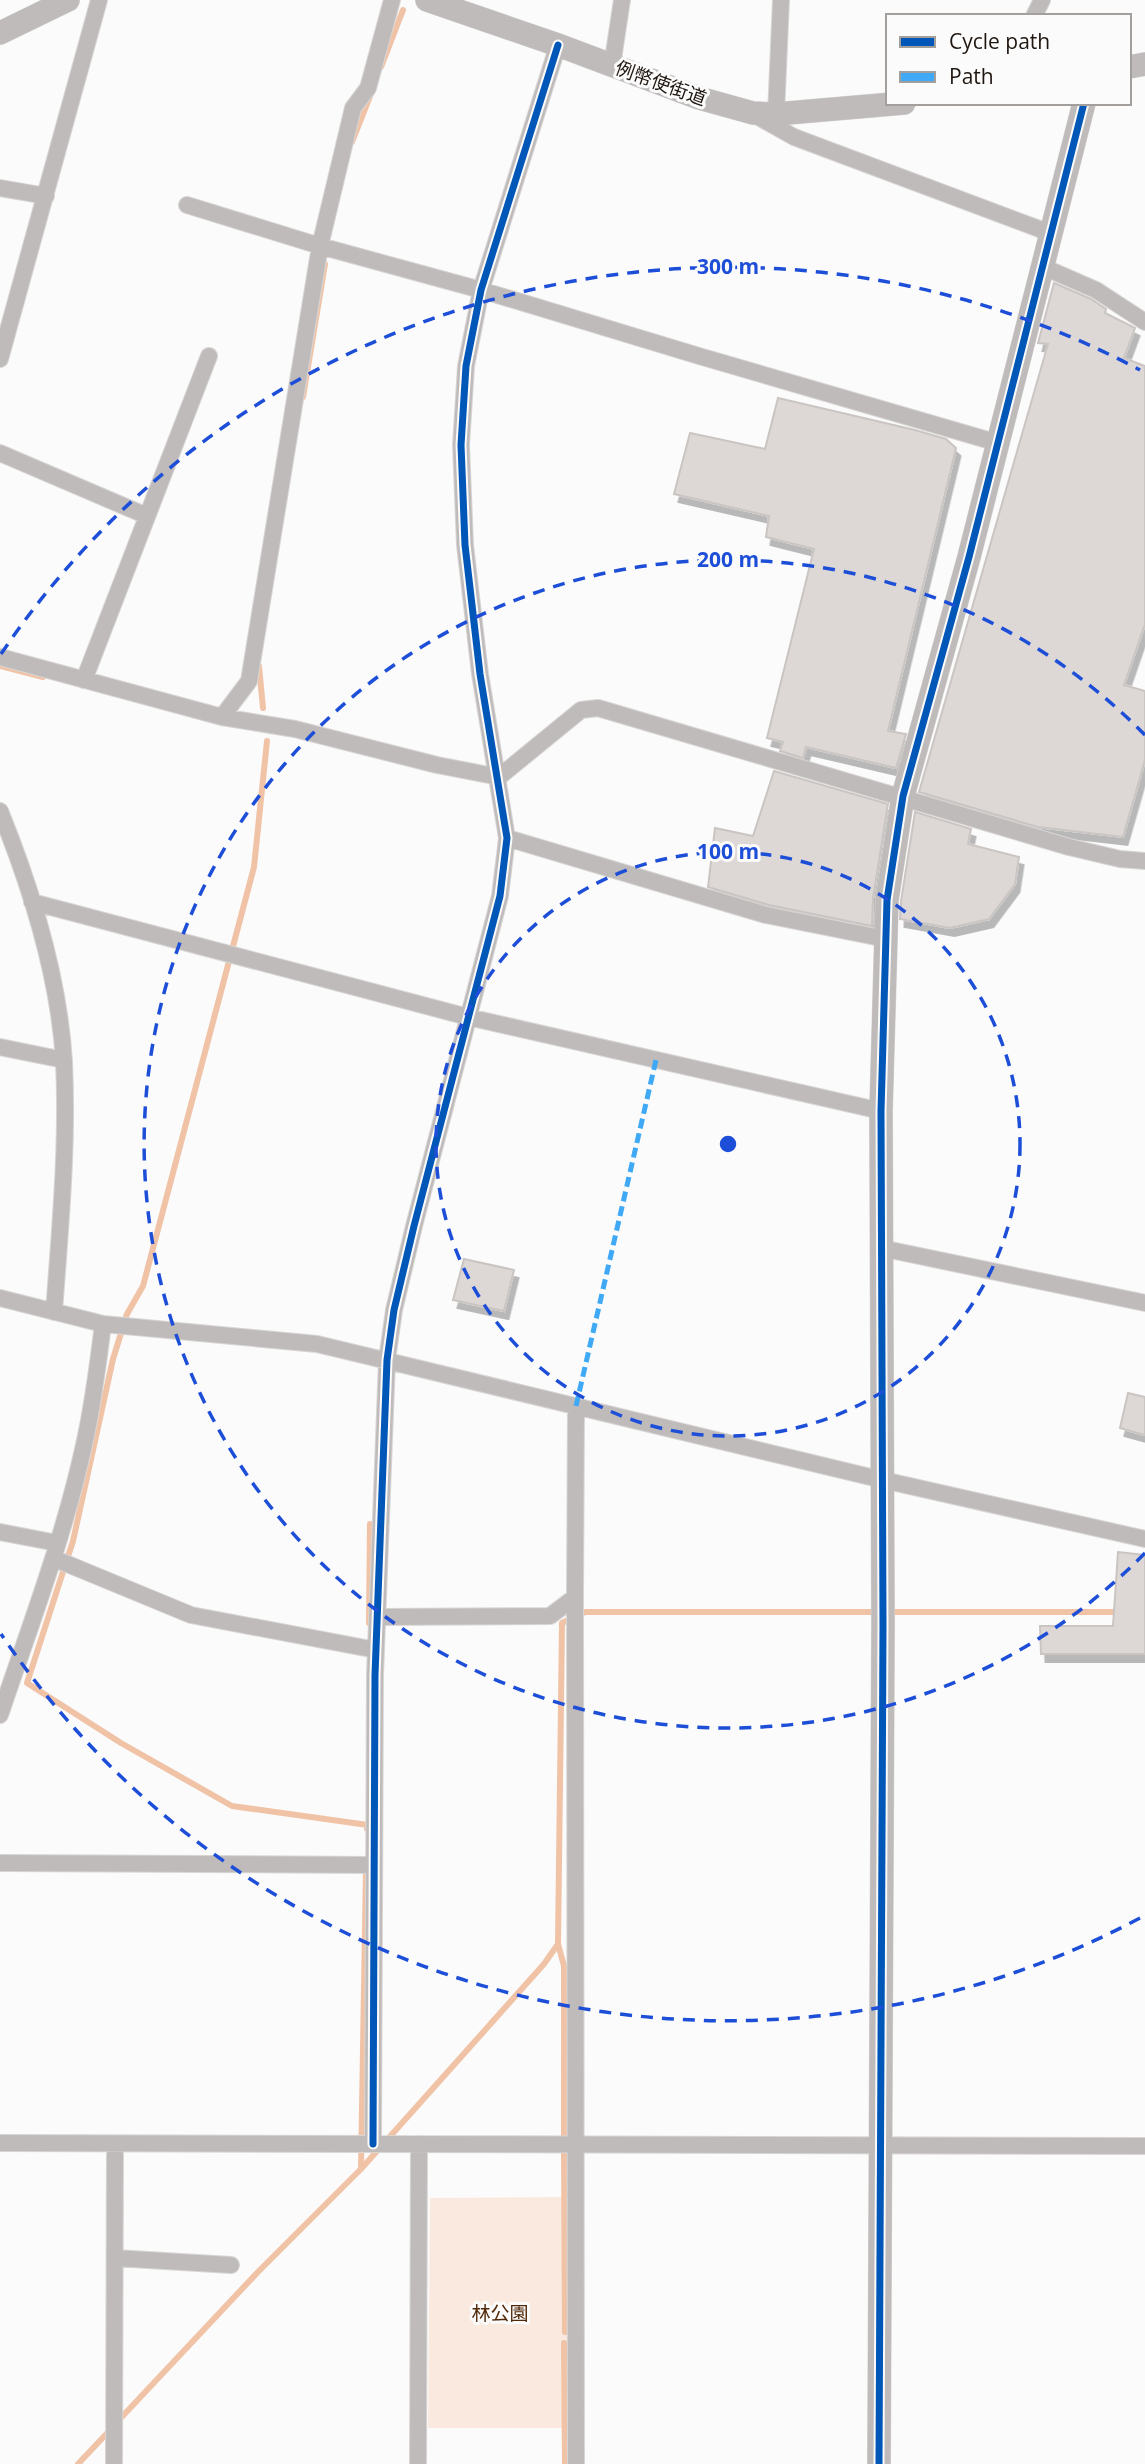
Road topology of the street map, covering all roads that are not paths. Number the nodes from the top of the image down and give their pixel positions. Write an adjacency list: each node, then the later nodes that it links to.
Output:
1 (68, 0): 7 (street)
2 (99, 0): 14 (street)
3 (392, 0): 17 (street)
4 (427, 0): 8 (street, 例幣使街道)
5 (622, 0): 9 (street)
6 (781, 0): 12 (street)
7 (0, 33)
8 (558, 45): 9 (street, 例幣使街道); 19 (street)
9 (612, 66): 12 (street, 例幣使街道)
10 (886, 104): 12 (street, 例幣使街道)
11 (1083, 105): 16 (street)
12 (764, 114): 16 (street)
13 (0, 188): 14 (street)
14 (46, 196): 22 (street)
15 (187, 205): 17 (street)
16 (1050, 233): 18 (street)
17 (320, 246): 19 (street); 28 (street)
18 (1041, 266): 20 (street); 23 (street)
19 (481, 289): 23 (street); 29 (street)
20 (1145, 322)
21 (209, 356): 25 (street)
22 (0, 359)
23 (998, 443): 30 (street)
24 (0, 453): 25 (street)
25 (147, 516): 27 (street)
26 (0, 657): 27 (street)
27 (84, 680): 28 (street)
28 (222, 718): 29 (street)
29 (499, 777): 30 (street); 32 (street)
30 (903, 796): 33 (street); 35 (street)
31 (0, 811): 34 (street)
32 (508, 838): 35 (street); 36 (street)
33 (1145, 861)
34 (33, 902): 36 (street); 38 (street)
35 (886, 939): 39 (street)
36 (468, 1017): 39 (street); 45 (street)
37 (0, 1047): 38 (street)
38 (64, 1060): 43 (street)
39 (881, 1111): 40 (street)
40 (881, 1248): 42 (street); 47 (street)
41 (0, 1298): 43 (street)
42 (1145, 1303)
43 (54, 1312): 44 (street)
44 (103, 1324): 45 (street); 50 (street)
45 (387, 1360): 46 (street); 52 (street)
46 (576, 1406): 47 (street); 51 (street)
47 (883, 1480): 49 (street); 62 (street)
48 (0, 1532): 50 (street)
49 (1145, 1539)
50 (55, 1551): 53 (street); 54 (street)
51 (575, 1597): 52 (street); 61 (street)
52 (377, 1617): 53 (street)
53 (376, 1650): 56 (street)
54 (0, 1715)
55 (0, 1863): 56 (street)
56 (373, 1865): 59 (street)
57 (0, 2143): 58 (street)
58 (115, 2144): 59 (street); 64 (street)
59 (373, 2144): 60 (street)
60 (419, 2144): 61 (street); 67 (street)
61 (575, 2144): 62 (street); 68 (street)
62 (881, 2144): 63 (street); 69 (street)
63 (1145, 2146)
64 (115, 2258): 65 (street); 66 (street)
65 (231, 2265)
66 (114, 2464)
67 (418, 2464)
68 (576, 2464)
69 (879, 2464)

